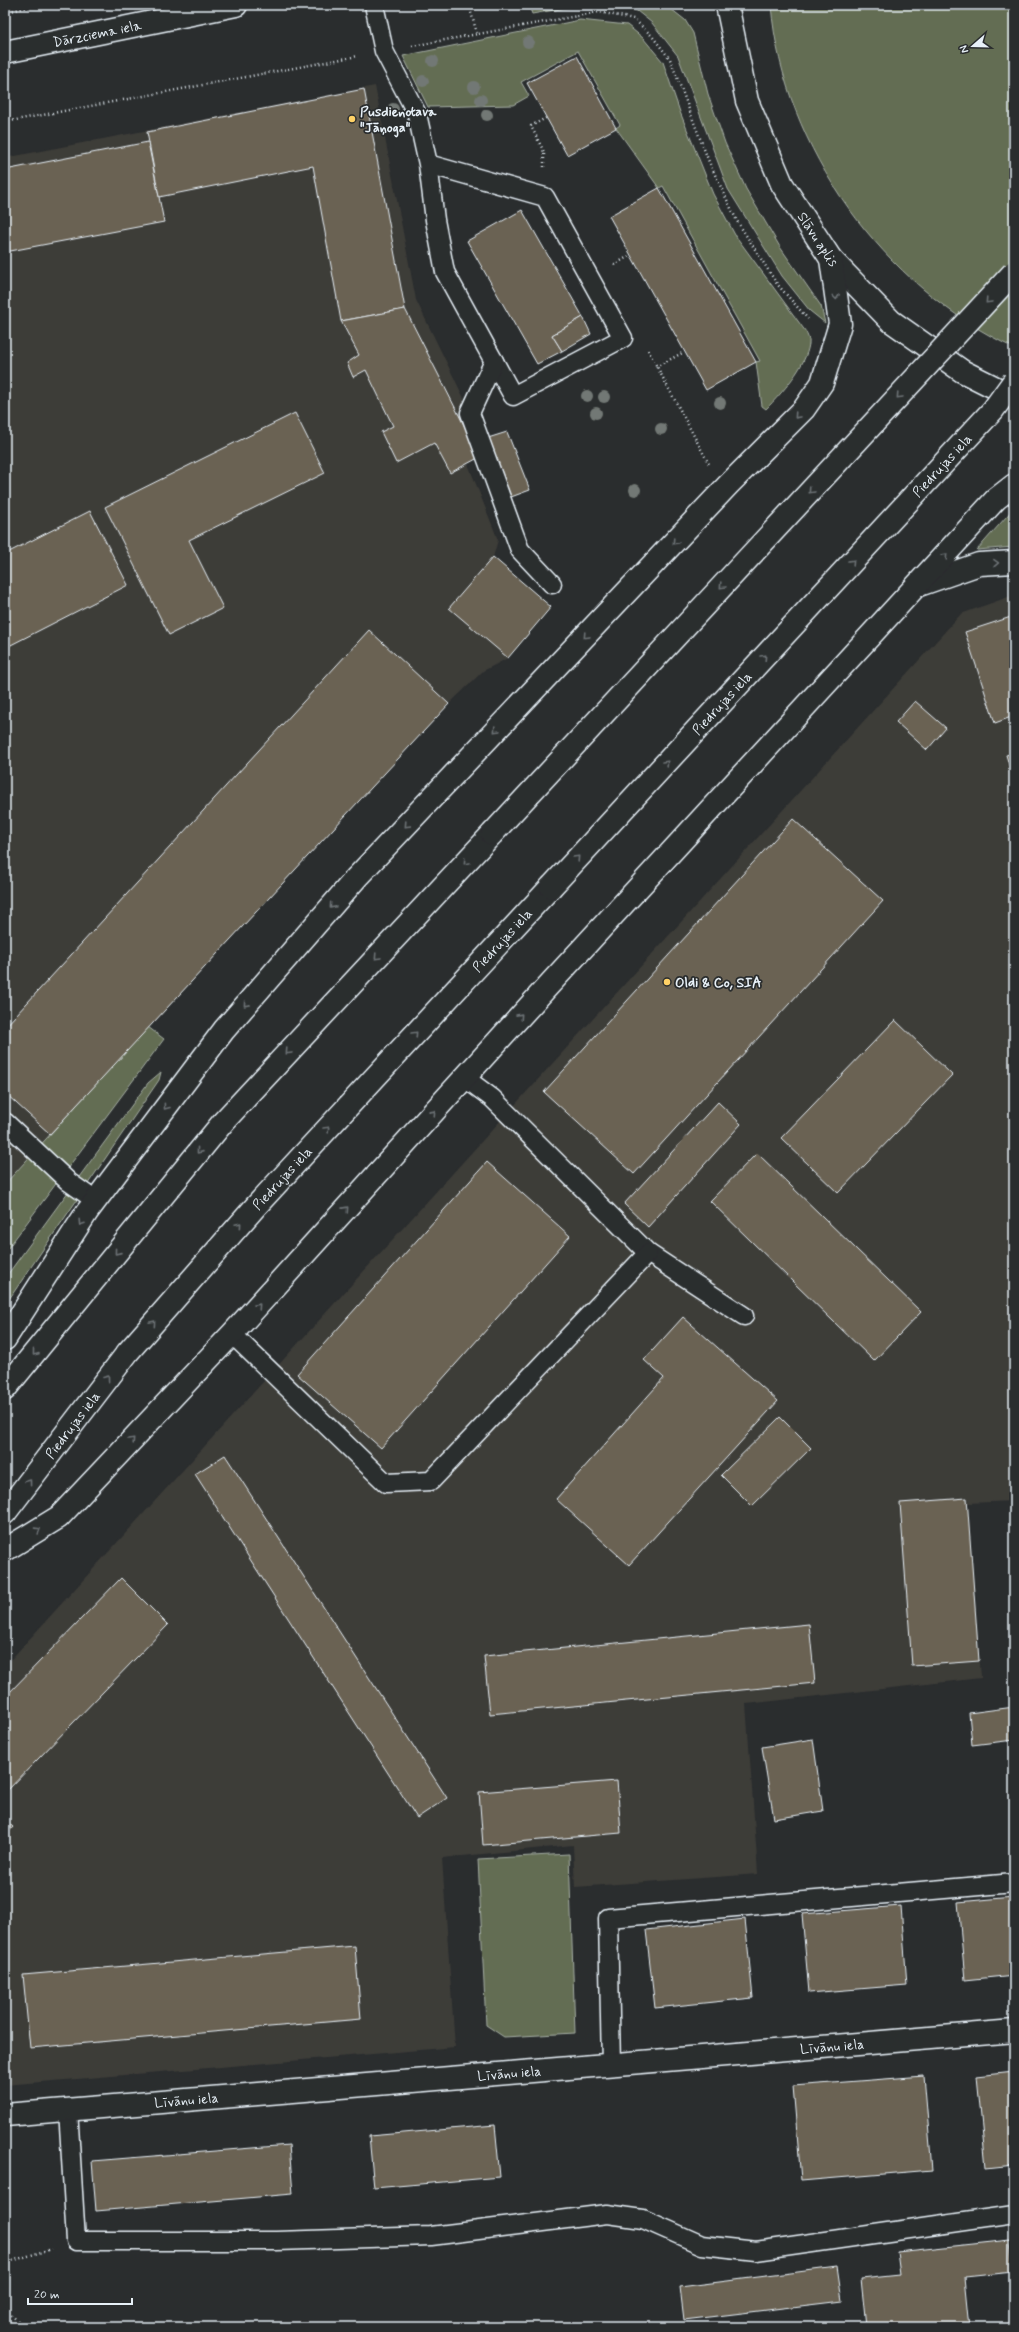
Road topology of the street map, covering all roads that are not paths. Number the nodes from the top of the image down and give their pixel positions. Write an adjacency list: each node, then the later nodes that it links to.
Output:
1 (236, 5): 4 (main road, Dārzciema iela)
2 (374, 5): 5 (lane)
3 (725, 8): 6 (main road, Slāvu aplis)
4 (5, 52)
5 (428, 164): 8 (lane); 8 (lane)
6 (831, 258): 10 (main road, Slāvu aplis); 17 (main road, one-way to 17)
7 (1014, 272): 22 (main road, one-way to 22, bridge)
8 (494, 361): 13 (lane)
9 (1014, 381): 23 (main road, Piedrujas iela, one-way to 9, bridge)
10 (1014, 396)
11 (1014, 485): 14 (main road, one-way to 11)
12 (1014, 562): 14 (main road, one-way to 12)
13 (552, 584)
14 (919, 585): 15 (main road, one-way to 14)
15 (465, 1078): 18 (lane); 20 (main road, one-way to 15)
16 (5, 1122): 17 (lane)
17 (96, 1201): 21 (main road, one-way to 21)
18 (648, 1253): 19 (lane); 20 (lane)
19 (744, 1316)
20 (232, 1334): 24 (main road, one-way to 20)
21 (5, 1339)
22 (5, 1389)
23 (5, 1513)
24 (5, 1550)
25 (1014, 1883): 27 (lane)
26 (1014, 2031): 27 (main road, Līvānu iela)
27 (611, 2065): 28 (main road, Līvānu iela)
28 (68, 2109): 29 (main road, Līvānu iela); 30 (lane)
29 (5, 2115)
30 (1014, 2214)

